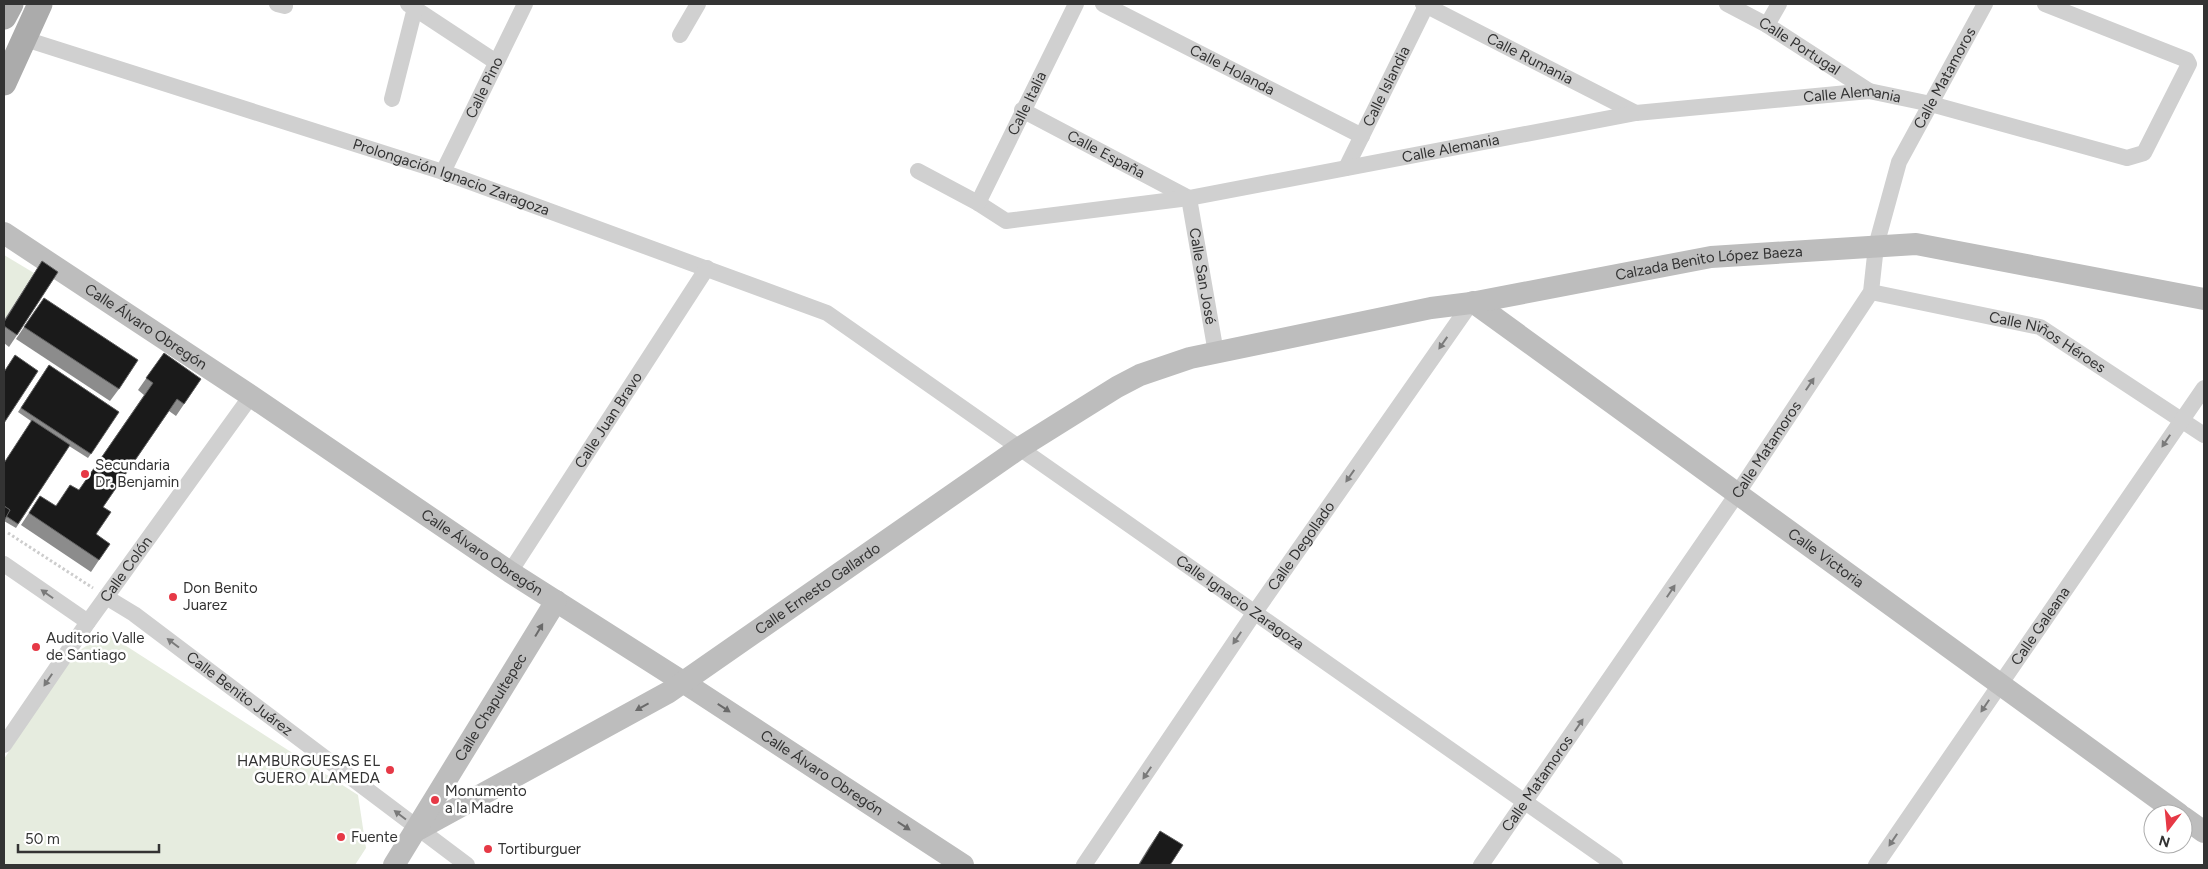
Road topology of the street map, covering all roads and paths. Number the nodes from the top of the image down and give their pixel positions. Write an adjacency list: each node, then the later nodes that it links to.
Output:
1 (11, 4): 15 (main road)
2 (40, 4): 18 (main road)
3 (276, 4): 4 (street)
4 (285, 4)
5 (524, 4): 19 (street, Calle Pino)
6 (698, 4): 17 (street)
7 (1076, 4): 24 (street, Calle Italia)
8 (1103, 4): 26 (street, Calle Holanda)
9 (1425, 4): 25 (street, Calle Rumania); 26 (street, Calle Islandia)
10 (1728, 4): 16 (street, Calle Portugal)
11 (1779, 4): 16 (street)
12 (1985, 4): 23 (street, Calle Matamoros)
13 (2045, 4): 23 (street, Calle Alemania)
14 (413, 5): 19 (street); 22 (street)
15 (4, 17)
16 (1767, 25): 21 (street, Calle Portugal)
17 (680, 36)
18 (24, 39): 20 (main road); 29 (street, Prolongación Ignacio Zaragoza)
19 (496, 62): 29 (street, Calle Pino)
20 (4, 83)
21 (1869, 90): 23 (street, Calle Alemania); 25 (street, Calle Alemania)
22 (392, 99)
23 (1931, 104): 33 (street, Calle Matamoros)
24 (1022, 110): 30 (street, Calle España); 31 (street, Calle Italia)
25 (1636, 113): 27 (street, Calle Alemania)
26 (1362, 136): 27 (street, Calle Islandia)
27 (1346, 168): 30 (street, Calle Alemania)
28 (918, 171): 31 (street, Calle Alemania)
29 (443, 172): 34 (street, Prolongación Ignacio Zaragoza)
30 (1189, 198): 31 (street, Calle Alemania); 39 (street, Calle San José)
31 (978, 203)
32 (4, 234): 41 (street, Calle Álvaro Obregón)
33 (1876, 246): 35 (street, Calle Matamoros); 36 (street, Calzada Benito López Baeza); 37 (street, Calzada Benito López Baeza)
34 (707, 268): 38 (street, Prolongación Ignacio Zaragoza); 48 (street, Calle Juan Bravo)
35 (1871, 292): 42 (street, Calle Niños Héroes); 45 (street, Calle Matamoros, one-way to 35)
36 (2204, 299)
37 (1472, 302): 39 (street, Calzada Benito López Baeza); 45 (street, Calle Victoria); 51 (street, Calle Degollado, one-way to 51)
38 (867, 341): 44 (street, Calle Ignacio Zaragoza)
39 (1216, 353): 44 (street, Calle Ernesto Gallardo)
40 (2204, 388): 42 (street, Calle Galeana)
41 (251, 396): 48 (street, Calle Álvaro Obregón); 49 (street, Calle Colón)
42 (2181, 419): 43 (street, Calle Niños Héroes); 54 (street, Calle Galeana, one-way to 54)
43 (2204, 436)
44 (1022, 447): 51 (street, Calle Ignacio Zaragoza); 53 (street, Calle Ernesto Gallardo)
45 (1737, 494): 54 (street, Calle Victoria); 56 (street, Calle Matamoros, one-way to 45)
46 (8, 534): 49 (path)
47 (4, 564): 52 (street, one-way to 47)
48 (510, 572): 50 (street, Calle Álvaro Obregón)
49 (106, 597): 52 (street, Calle Colón); 59 (street, Calle Benito Juárez, one-way to 49)
50 (556, 601): 53 (street, Calle Álvaro Obregón); 59 (street, Calle Chapultepec, one-way to 50)
51 (1255, 612): 56 (street, Calle Ignacio Zaragoza); 64 (street, Calle Degollado, one-way to 64)
52 (88, 622): 55 (street, Calle Colón, one-way to 55)
53 (683, 682): 59 (street, Calle Ernesto Gallardo, one-way to 59); 63 (street, Calle Álvaro Obregón, one-way to 63)
54 (2000, 684): 57 (street, Calle Victoria); 67 (street, Calle Galeana, one-way to 67)
55 (4, 745)
56 (1525, 802): 65 (street, Calle Matamoros); 66 (street, Calle Ignacio Zaragoza)
57 (2165, 804)
58 (2193, 824): 60 (street)
59 (419, 829): 61 (street, Calle Chapultepec); 62 (street, Calle Benito Juárez)
60 (2204, 832)
61 (394, 865)
62 (467, 865)
63 (964, 865)
64 (1084, 865)
65 (1481, 865)
66 (1614, 865)
67 (1876, 865)

